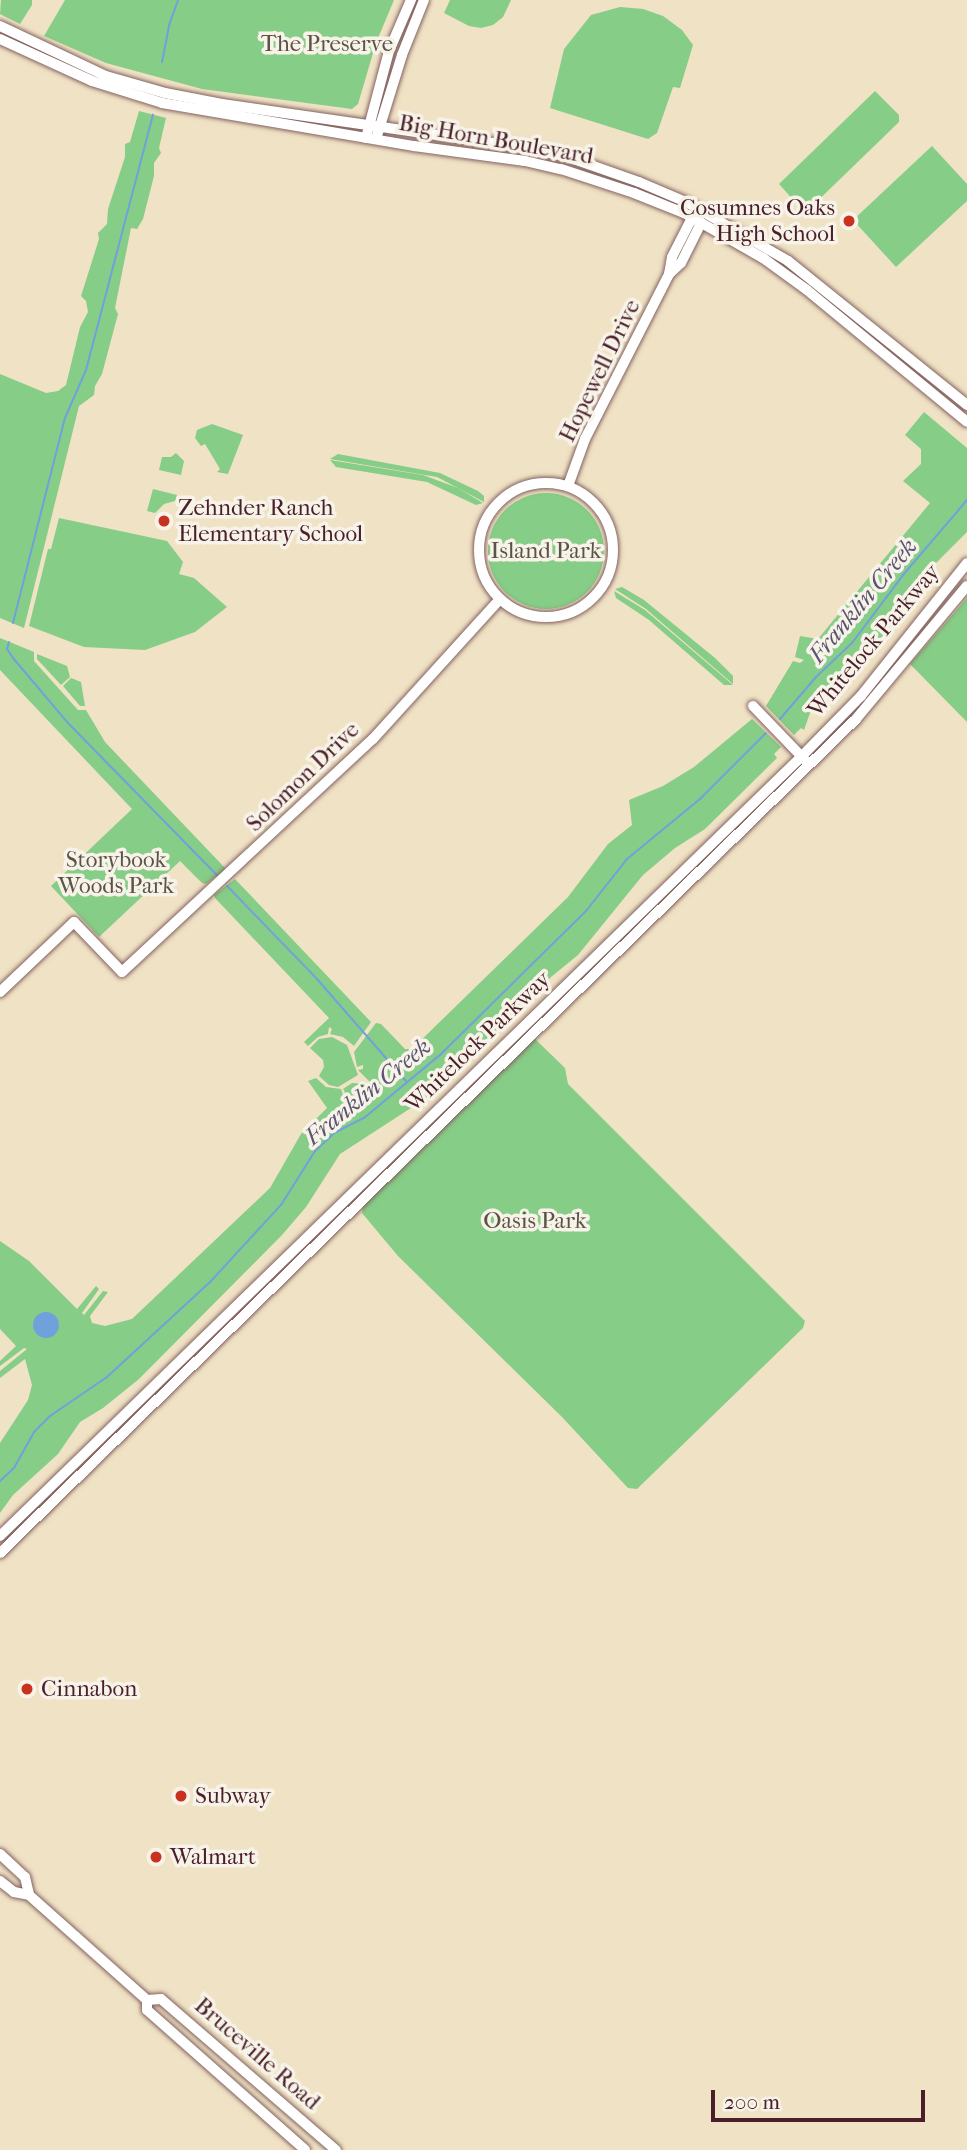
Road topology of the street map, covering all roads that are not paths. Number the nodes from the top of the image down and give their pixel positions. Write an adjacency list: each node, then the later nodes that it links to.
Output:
1 (411, 0): 5 (street)
2 (424, 0): 5 (street)
3 (0, 26): 5 (main road, Big Horn Boulevard)
4 (0, 39): 6 (main road, Big Horn Boulevard)
5 (373, 126): 6 (street); 8 (main road, Big Horn Boulevard)
6 (371, 139): 7 (main road, Big Horn Boulevard)
7 (696, 220): 9 (main road, Big Horn Boulevard); 10 (street, Hopewell Drive)
8 (967, 405)
9 (967, 422)
10 (568, 486): 13 (street); 13 (street)
11 (967, 562): 15 (main road, Whitelock Parkway)
12 (967, 586): 15 (main road, Whitelock Parkway)
13 (500, 600): 16 (street, Solomon Drive)
14 (753, 706): 15 (street)
15 (805, 760): 17 (main road, Whitelock Parkway)
16 (0, 992)
17 (241, 1310): 18 (main road, Whitelock Parkway); 19 (main road, Whitelock Parkway)
18 (0, 1535)
19 (0, 1553)
20 (0, 1854): 22 (main road, Bruceville Road)
21 (0, 1881): 22 (main road, Bruceville Road)
22 (29, 1895): 23 (main road, Bruceville Road)
23 (147, 2000): 24 (main road, Bruceville Road); 25 (main road, Bruceville Road)
24 (305, 2150)
25 (335, 2150)

